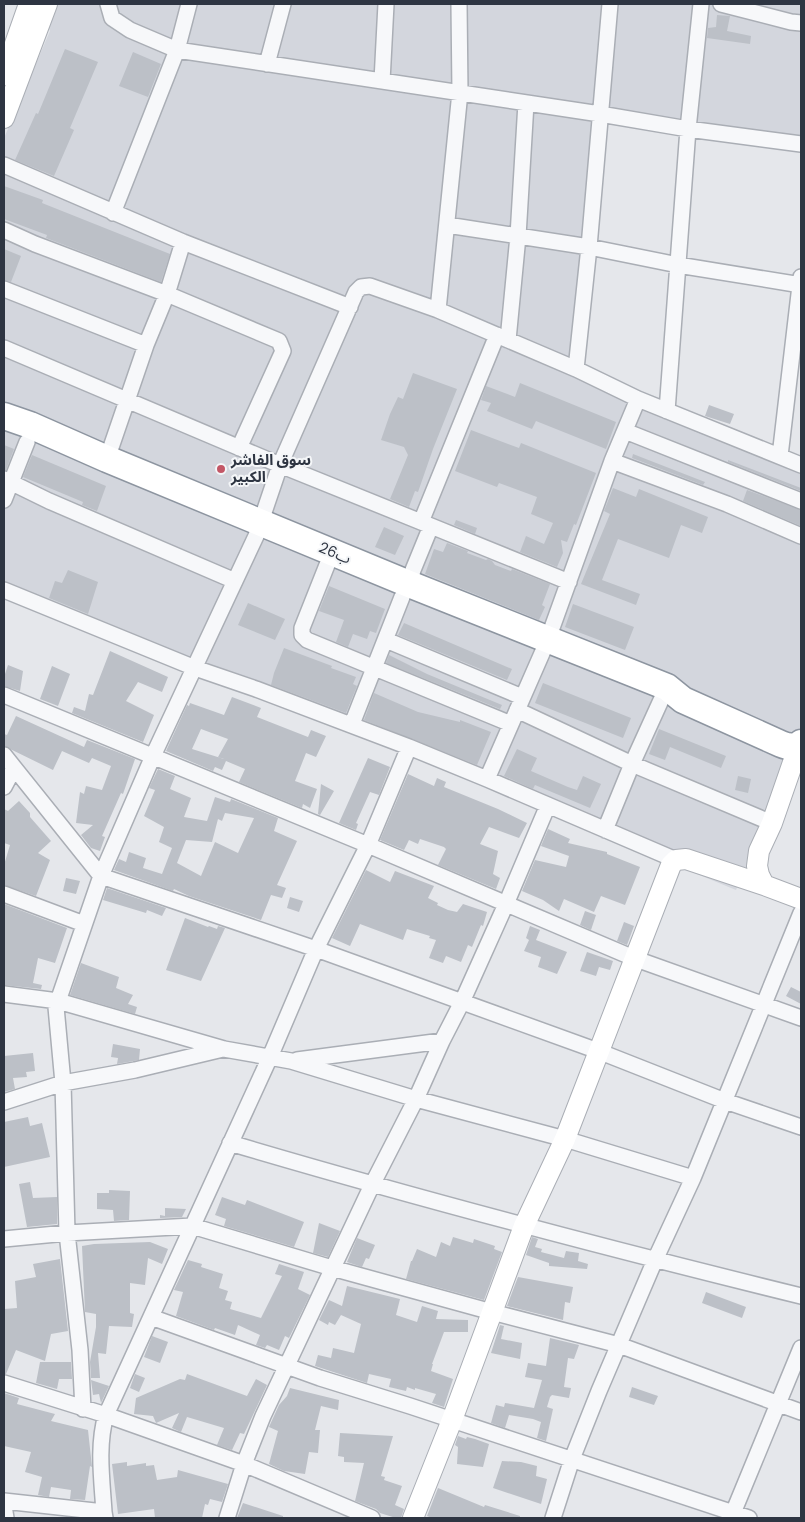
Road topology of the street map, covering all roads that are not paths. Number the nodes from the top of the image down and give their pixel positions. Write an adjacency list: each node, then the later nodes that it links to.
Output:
1 (29, 4): 14 (street)
2 (47, 4): 19 (street)
3 (108, 4): 12 (street)
4 (189, 4): 12 (street)
5 (283, 4): 13 (street)
6 (386, 4): 15 (street)
7 (459, 4): 16 (street)
8 (610, 4): 18 (street)
9 (701, 4): 20 (street)
10 (721, 4): 11 (street)
11 (801, 23)
12 (177, 50): 13 (street); 23 (street)
13 (267, 64): 15 (street)
14 (4, 75)
15 (382, 81): 16 (street)
16 (460, 92): 17 (street); 24 (street)
17 (526, 103): 18 (street); 26 (street)
18 (600, 114): 20 (street); 28 (street)
19 (4, 118)
20 (688, 129): 21 (street); 29 (street)
21 (801, 144)
22 (4, 165): 23 (street)
23 (113, 213): 27 (street)
24 (447, 225): 26 (street); 35 (street)
25 (4, 230): 33 (street)
26 (518, 236): 28 (street); 36 (street)
27 (182, 242): 33 (street); 34 (street)
28 (589, 247): 29 (street); 39 (street)
29 (678, 265): 31 (street); 42 (street)
30 (801, 277): 31 (street)
31 (801, 285): 47 (street)
32 (4, 289): 37 (street)
33 (166, 294): 37 (street); 46 (street)
34 (350, 307): 35 (street); 50 (street)
35 (438, 310): 36 (street)
36 (502, 338): 39 (street); 55 (street)
37 (146, 345): 41 (street)
38 (4, 348): 41 (street)
39 (576, 370): 40 (street)
40 (638, 399): 42 (street); 44 (street)
41 (127, 400): 46 (street); 48 (street)
42 (667, 411): 47 (street)
43 (4, 416): 48 (highway, 26ب)
44 (625, 431): 49 (street); 54 (street)
45 (15, 438): 52 (street); 56 (highway, 26ب)
46 (238, 448): 50 (street)
47 (780, 456): 51 (street)
48 (107, 459): 56 (highway, 26ب)
49 (612, 461): 57 (street); 60 (street)
50 (280, 465): 55 (street); 56 (street)
51 (801, 465)
52 (7, 480): 53 (street); 59 (street)
53 (4, 500)
54 (801, 501)
55 (426, 524): 60 (street); 62 (street)
56 (259, 529): 58 (highway, 26ب); 59 (street); 62 (highway, 26ب)
57 (801, 536)
58 (327, 565): 62 (highway, 26ب); 66 (street)
59 (235, 581): 65 (street)
60 (569, 582): 64 (street)
61 (4, 590): 65 (street)
62 (406, 590): 63 (street); 64 (highway, 26ب)
63 (386, 640): 66 (street); 69 (street)
64 (546, 645): 68 (highway, 26ب); 69 (street)
65 (195, 668): 70 (street); 74 (street)
66 (374, 669): 69 (street); 70 (street)
67 (4, 695): 74 (street)
68 (671, 695): 71 (highway, 26ب); 75 (street)
69 (517, 710): 75 (street); 77 (street)
70 (352, 724): 72 (street)
71 (800, 744): 80 (street)
72 (409, 747): 77 (street); 82 (street)
73 (4, 754): 76 (street)
74 (153, 756): 82 (street); 84 (street)
75 (632, 764): 80 (street); 81 (street)
76 (14, 768): 78 (street); 84 (street)
77 (487, 778): 79 (street)
78 (4, 787)
79 (548, 805): 81 (street); 88 (street)
80 (772, 823): 85 (street)
81 (605, 830): 83 (street)
82 (368, 845): 88 (street); 91 (street)
83 (676, 860): 85 (street); 92 (street)
84 (101, 876): 90 (street); 91 (street)
85 (764, 885): 87 (street)
86 (4, 894): 90 (street)
87 (801, 899)
88 (506, 904): 92 (street); 95 (street)
89 (801, 914): 96 (street)
90 (84, 924): 94 (street)
91 (316, 949): 95 (street); 101 (street)
92 (636, 958): 96 (street); 100 (street)
93 (4, 994): 94 (street)
94 (58, 1001): 99 (street); 103 (street)
95 (462, 1002): 98 (street); 100 (street)
96 (764, 1004): 97 (street); 105 (street)
97 (801, 1018)
98 (442, 1041): 102 (street); 104 (street)
99 (224, 1049): 101 (street); 103 (street)
100 (598, 1052): 105 (street); 108 (street)
101 (270, 1057): 102 (street); 109 (street)
102 (291, 1061): 104 (street)
103 (63, 1083): 106 (street); 114 (street)
104 (416, 1100): 108 (street); 111 (street)
105 (725, 1101): 107 (street); 110 (street)
106 (4, 1102)
107 (801, 1127)
108 (565, 1139): 110 (street); 113 (street)
109 (230, 1143): 111 (street); 112 (street)
110 (693, 1178): 116 (street)
111 (372, 1185): 113 (street); 117 (street)
112 (192, 1226): 114 (street); 117 (street); 120 (street)
113 (524, 1226): 116 (street); 119 (street)
114 (67, 1233): 115 (street); 126 (street)
115 (4, 1239)
116 (655, 1260): 118 (street); 121 (street)
117 (332, 1268): 119 (street); 123 (street)
118 (801, 1296)
119 (492, 1312): 121 (street); 129 (street)
120 (151, 1317): 123 (street); 128 (street)
121 (619, 1345): 125 (street); 130 (street)
122 (801, 1348): 125 (street)
123 (286, 1366): 129 (street); 131 (street)
124 (4, 1383): 126 (street)
125 (779, 1404): 127 (street); 135 (street)
126 (83, 1409): 128 (street)
127 (801, 1412)
128 (106, 1415): 131 (street); 134 (street)
129 (452, 1420): 130 (street); 139 (street)
130 (572, 1459): 135 (street); 140 (street)
131 (244, 1464): 137 (street); 138 (street)
132 (4, 1501): 134 (street)
133 (4, 1506): 136 (street)
134 (105, 1515)
135 (732, 1515): 141 (street)
136 (6, 1518)
137 (228, 1518)
138 (372, 1518)
139 (413, 1518)
140 (553, 1518)
141 (749, 1518)

